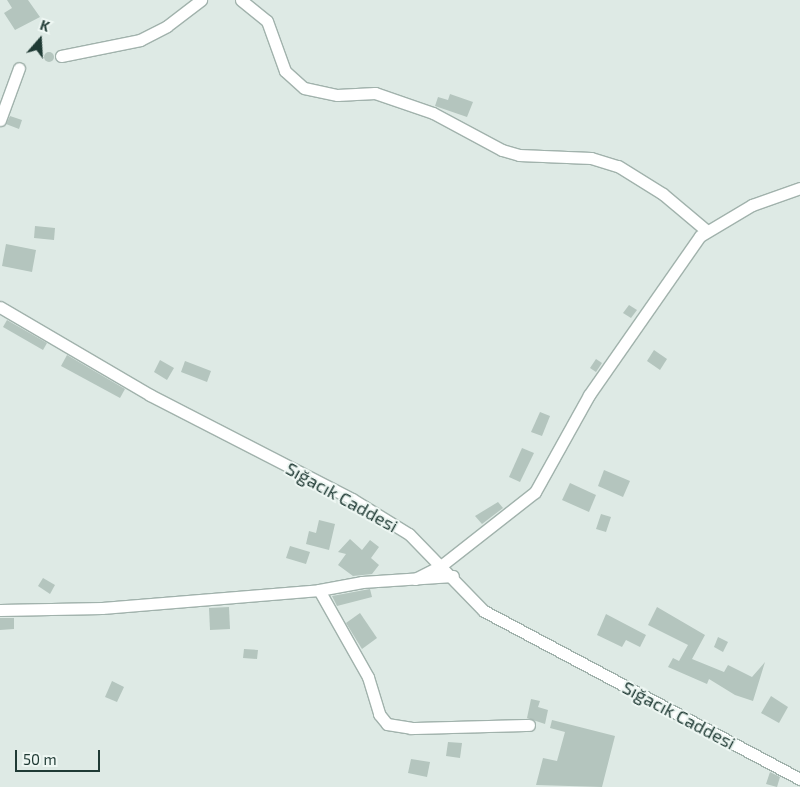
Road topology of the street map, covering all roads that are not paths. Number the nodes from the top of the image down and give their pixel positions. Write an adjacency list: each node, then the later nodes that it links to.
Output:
1 (202, 0): 3 (street)
2 (241, 0): 7 (street)
3 (61, 56)
4 (19, 68): 5 (street)
5 (0, 120)
6 (800, 188): 7 (street)
7 (707, 231): 9 (street)
8 (0, 307): 9 (street, Sığacık Caddesi)
9 (442, 565): 10 (street, Sığacık Caddesi); 11 (street)
10 (453, 576): 11 (street); 15 (street, Sığacık Caddesi)
11 (415, 579): 12 (street)
12 (318, 590): 13 (street); 14 (street)
13 (0, 610)
14 (529, 725)
15 (800, 779)

